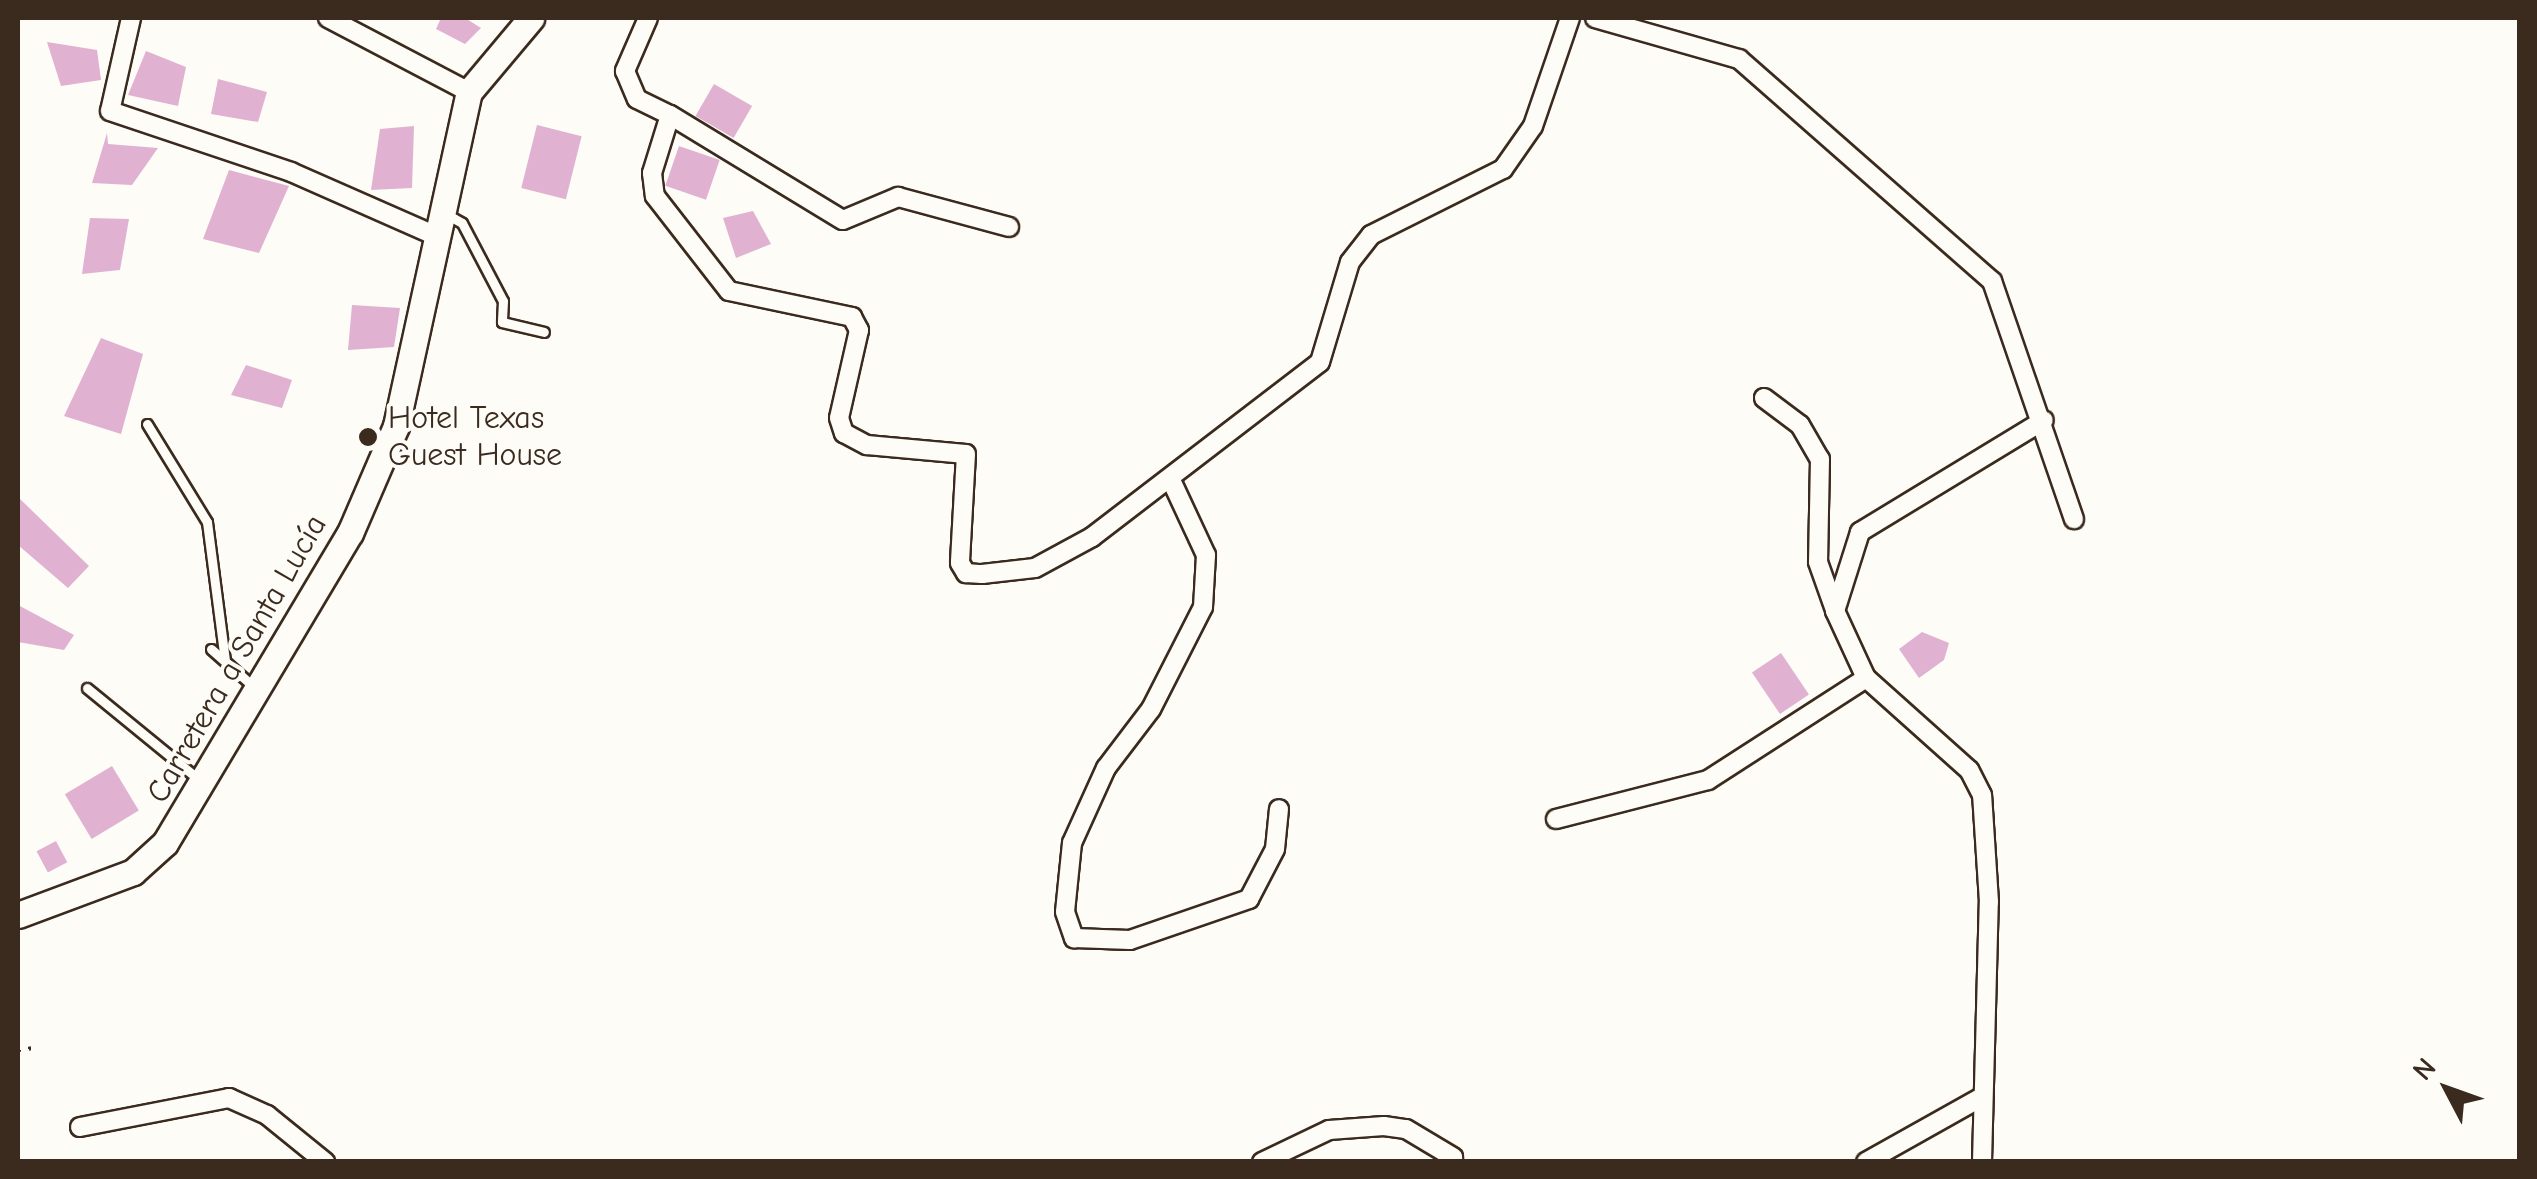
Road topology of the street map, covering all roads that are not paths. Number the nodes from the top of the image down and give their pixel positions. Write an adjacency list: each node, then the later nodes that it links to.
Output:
1 (131, 18): 9 (street)
2 (328, 18): 7 (street)
3 (531, 18): 7 (main road, Carretera a Santa Lucía)
4 (648, 18): 8 (street)
5 (1570, 18): 15 (street)
6 (1595, 18): 13 (street)
7 (469, 92): 9 (main road, Carretera a Santa Lucía)
8 (670, 115): 10 (street); 15 (street)
9 (436, 223): 11 (lane); 22 (main road, Carretera a Santa Lucía)
10 (1009, 227)
11 (544, 332)
12 (1764, 398): 17 (street)
13 (2044, 420): 16 (street); 17 (street)
14 (147, 424): 19 (lane)
15 (1171, 480): 24 (street)
16 (2074, 519)
17 (1835, 611): 20 (street)
18 (212, 648): 19 (lane)
19 (225, 661): 22 (lane)
20 (1866, 678): 25 (street); 27 (street)
21 (86, 688): 23 (lane)
22 (255, 688): 23 (main road, Carretera a Santa Lucía)
23 (198, 779): 26 (main road, Carretera a Santa Lucía)
24 (1279, 809)
25 (1556, 819)
26 (18, 915)
27 (1982, 1097): 32 (street); 33 (street)
28 (80, 1128): 30 (street)
29 (1453, 1157): 31 (street)
30 (326, 1162)
31 (1262, 1162)
32 (1866, 1162)
33 (1982, 1162)

